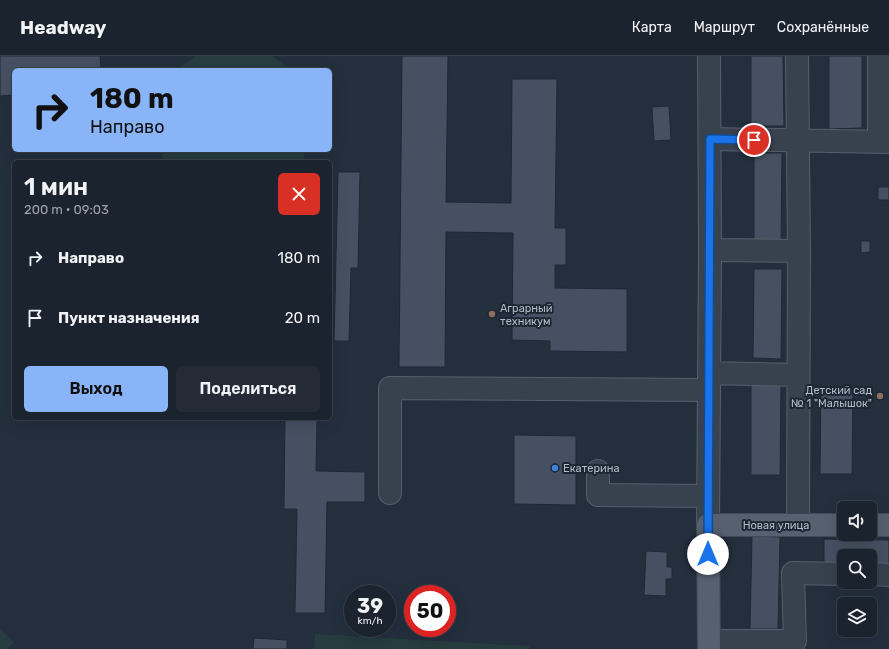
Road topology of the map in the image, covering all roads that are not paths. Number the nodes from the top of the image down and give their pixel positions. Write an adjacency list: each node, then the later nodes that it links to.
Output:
1 (708, 56): 4 (street)
2 (797, 56): 5 (street)
3 (879, 56): 6 (street)
4 (710, 139): 5 (street); 7 (street)
5 (798, 140): 6 (street); 8 (street)
6 (884, 142)
7 (710, 250): 8 (street); 10 (street)
8 (799, 251): 9 (street)
9 (798, 375): 10 (street); 15 (street)
10 (709, 382): 12 (street); 13 (street)
11 (598, 471): 13 (street)
12 (390, 493)
13 (708, 496): 14 (street)
14 (708, 525): 15 (main road, Новая улица); 22 (main road)
15 (798, 525): 16 (main road, Новая улица)
16 (837, 525)
17 (877, 525): 18 (main road)
18 (889, 525)
19 (837, 574): 22 (street)
20 (877, 574): 21 (street)
21 (889, 574)
22 (709, 645)

